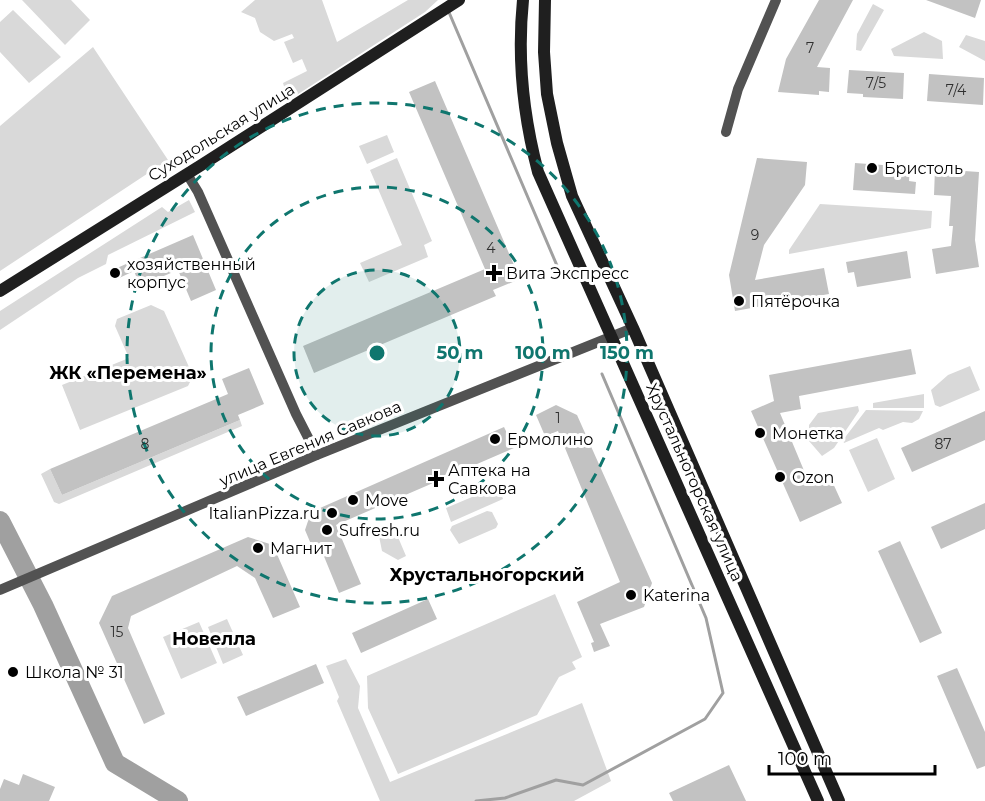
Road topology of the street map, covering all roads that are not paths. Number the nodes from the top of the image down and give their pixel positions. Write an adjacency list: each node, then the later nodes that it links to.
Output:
1 (459, 0): 6 (street, Суходольская улица)
2 (523, 0): 9 (street, Хрустальногорская улица)
3 (776, 0): 5 (street)
4 (543, 1): 8 (street, Хрустальногорская улица)
5 (726, 132)
6 (188, 174): 7 (street, Суходольская улица); 10 (street)
7 (0, 291)
8 (633, 328): 9 (street, улица Евгения Савкова); 12 (street, Хрустальногорская улица)
9 (612, 337): 10 (street, улица Евгения Савкова); 13 (street, Хрустальногорская улица)
10 (317, 455): 11 (street, улица Евгения Савкова)
11 (3, 589)
12 (761, 624): 13 (street); 14 (street, Хрустальногорская улица)
13 (744, 633): 15 (street, Хрустальногорская улица)
14 (803, 721): 15 (street); 17 (street, Хрустальногорская улица)
15 (784, 726): 16 (street, Хрустальногорская улица)
16 (818, 801)
17 (839, 801)

